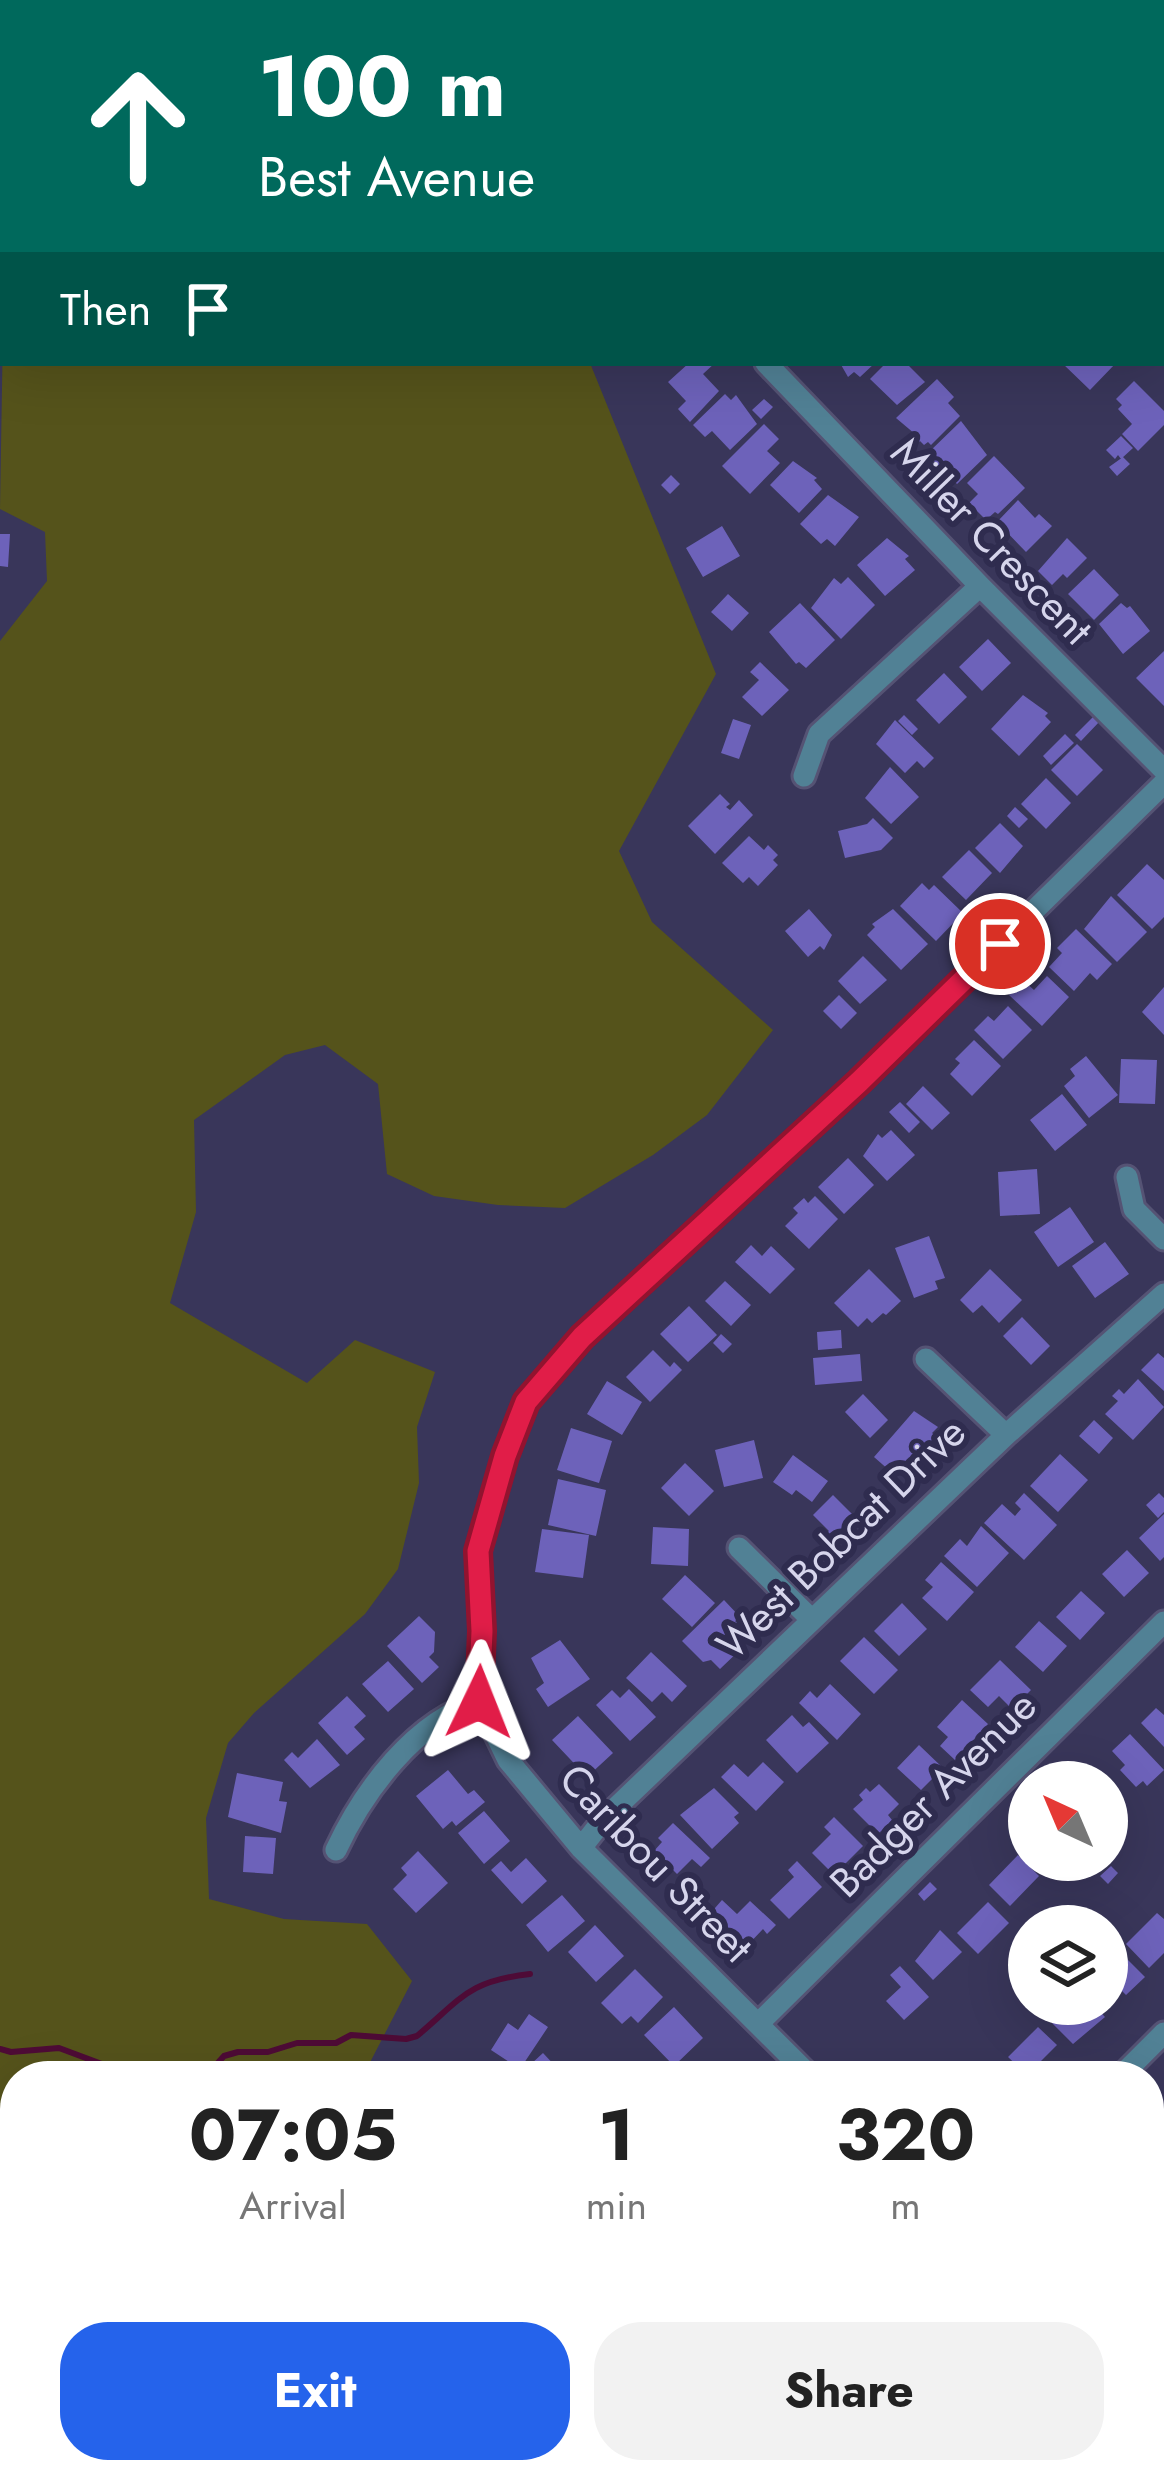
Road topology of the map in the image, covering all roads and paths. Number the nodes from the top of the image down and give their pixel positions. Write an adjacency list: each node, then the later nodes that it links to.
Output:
1 (769, 366): 2 (street, Miller Crescent)
2 (980, 586): 3 (street, Miller Crescent); 4 (street)
3 (1164, 770)
4 (803, 776)
5 (1164, 783): 14 (street, Caribou Street)
6 (1127, 1177): 7 (street)
7 (1164, 1239)
8 (1164, 1294): 10 (street, West Bobcat Drive)
9 (926, 1359): 10 (street)
10 (1006, 1435): 12 (street, West Bobcat Drive)
11 (739, 1548): 12 (street)
12 (812, 1620): 15 (street, West Bobcat Drive)
13 (1164, 1622): 17 (street, Badger Avenue)
14 (479, 1702): 15 (street, Caribou Street); 16 (street)
15 (581, 1848): 17 (street, Caribou Street)
16 (336, 1850)
17 (758, 2024): 19 (street, Caribou Street)
18 (1164, 2033): 20 (street)
19 (795, 2061)
20 (1136, 2061)

